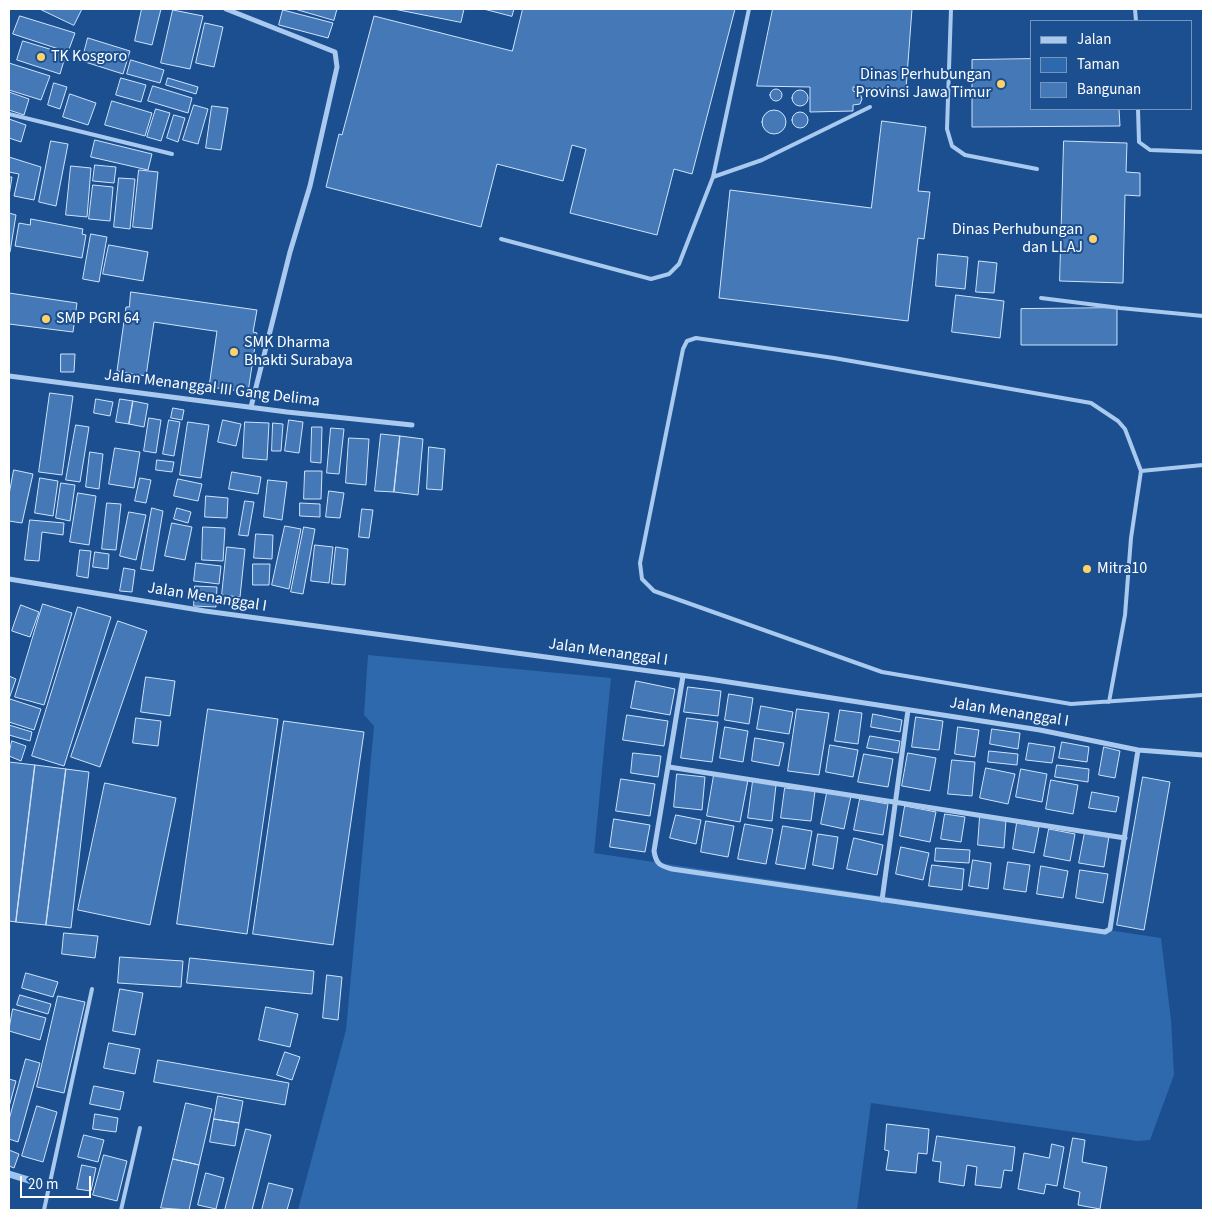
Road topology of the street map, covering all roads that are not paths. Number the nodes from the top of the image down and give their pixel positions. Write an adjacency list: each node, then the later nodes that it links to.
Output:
1 (226, 9): 15 (street)
2 (749, 9): 10 (lane)
3 (951, 9): 9 (lane)
4 (870, 107): 10 (lane)
5 (1138, 110): 7 (lane)
6 (9, 114): 8 (lane)
7 (1203, 152)
8 (172, 154)
9 (1036, 169)
10 (713, 177): 11 (lane)
11 (500, 239)
12 (1041, 298): 13 (lane)
13 (1203, 316)
14 (9, 376): 15 (street, Jalan Menanggal III Gang Delima)
15 (251, 407): 16 (street, Jalan Menanggal III Gang Delima)
16 (412, 425)
17 (1203, 465): 18 (lane)
18 (1141, 470): 22 (lane); 22 (lane)
19 (9, 579): 20 (street, Jalan Menanggal I)
20 (683, 676): 23 (street, Jalan Menanggal I); 26 (street)
21 (1203, 695): 22 (lane)
22 (1109, 702)
23 (908, 710): 24 (street, Jalan Menanggal I); 27 (street)
24 (1138, 750): 25 (street, Jalan Menanggal I); 28 (street)
25 (1203, 755)
26 (669, 767): 27 (street); 29 (street)
27 (895, 802): 28 (street); 29 (street)
28 (1125, 838): 29 (street)
29 (882, 900)
30 (92, 989): 32 (lane)
31 (140, 1128): 33 (lane)
32 (44, 1210)
33 (121, 1210)

